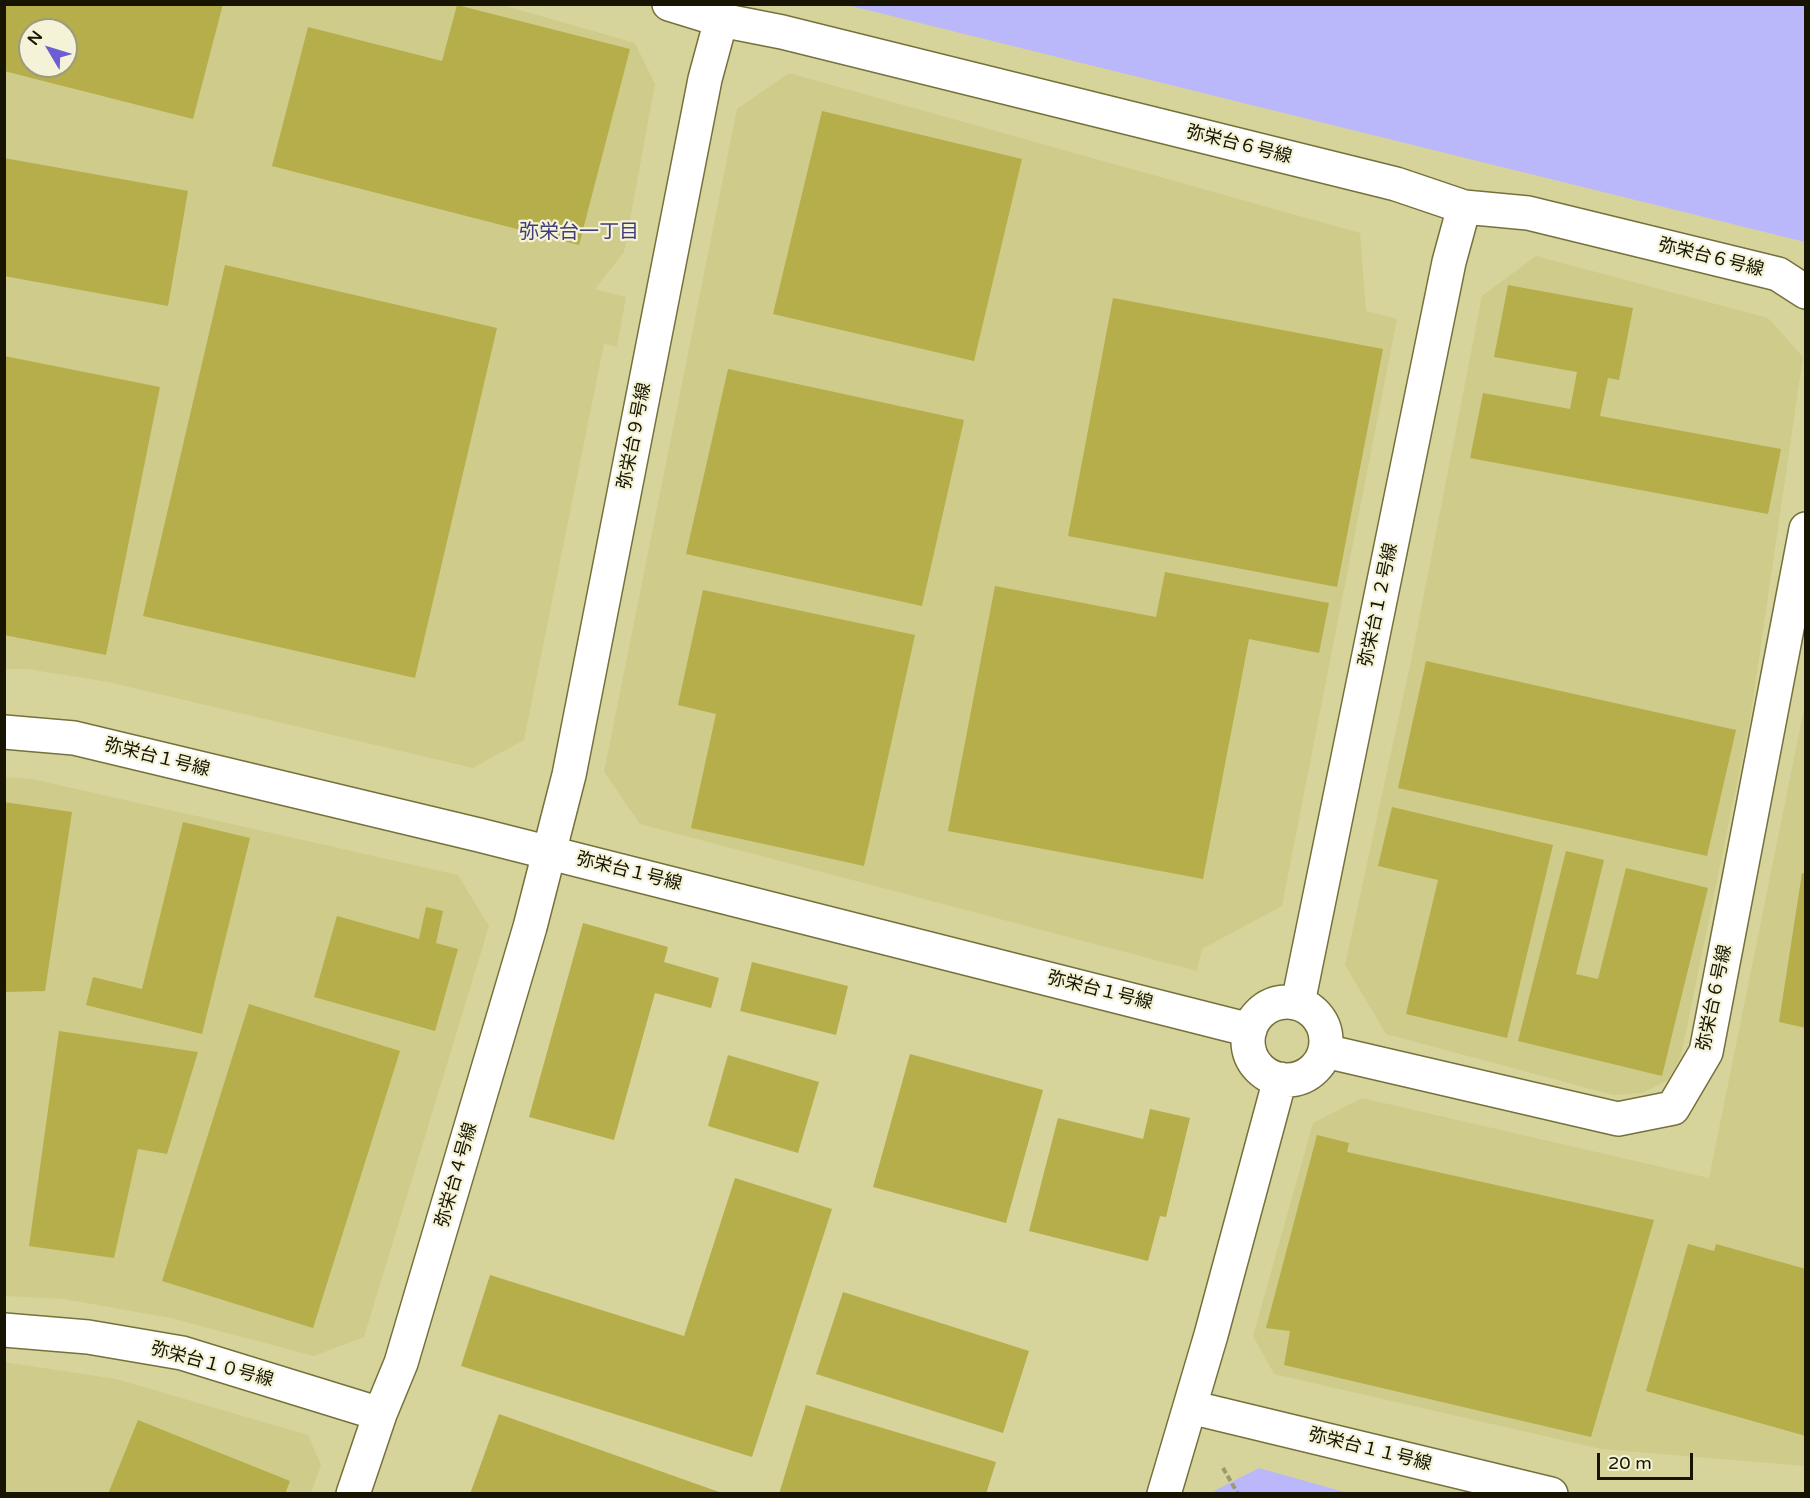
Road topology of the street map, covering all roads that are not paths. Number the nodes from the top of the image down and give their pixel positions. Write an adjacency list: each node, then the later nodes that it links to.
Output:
1 (669, 4): 2 (street, 弥栄台６号線)
2 (721, 20): 3 (street, 弥栄台６号線); 7 (street, 弥栄台９号線)
3 (1464, 207): 4 (street, 弥栄台６号線); 8 (street, 弥栄台１２号線)
4 (1806, 292)
5 (1806, 529): 10 (street, 弥栄台６号線)
6 (4, 732): 7 (street, 弥栄台１号線)
7 (548, 852): 9 (street, 弥栄台１号線); 14 (street, 弥栄台４号線)
8 (1298, 1003): 9 (street); 10 (street)
9 (1250, 1030): 11 (street)
10 (1325, 1051): 11 (street)
11 (1280, 1079): 13 (street)
12 (4, 1330): 14 (street, 弥栄台１０号線)
13 (1190, 1407): 16 (street); 17 (street, 弥栄台１１号線)
14 (380, 1414): 15 (street, 弥栄台４号線)
15 (354, 1494)
16 (1164, 1494)
17 (1551, 1494)

